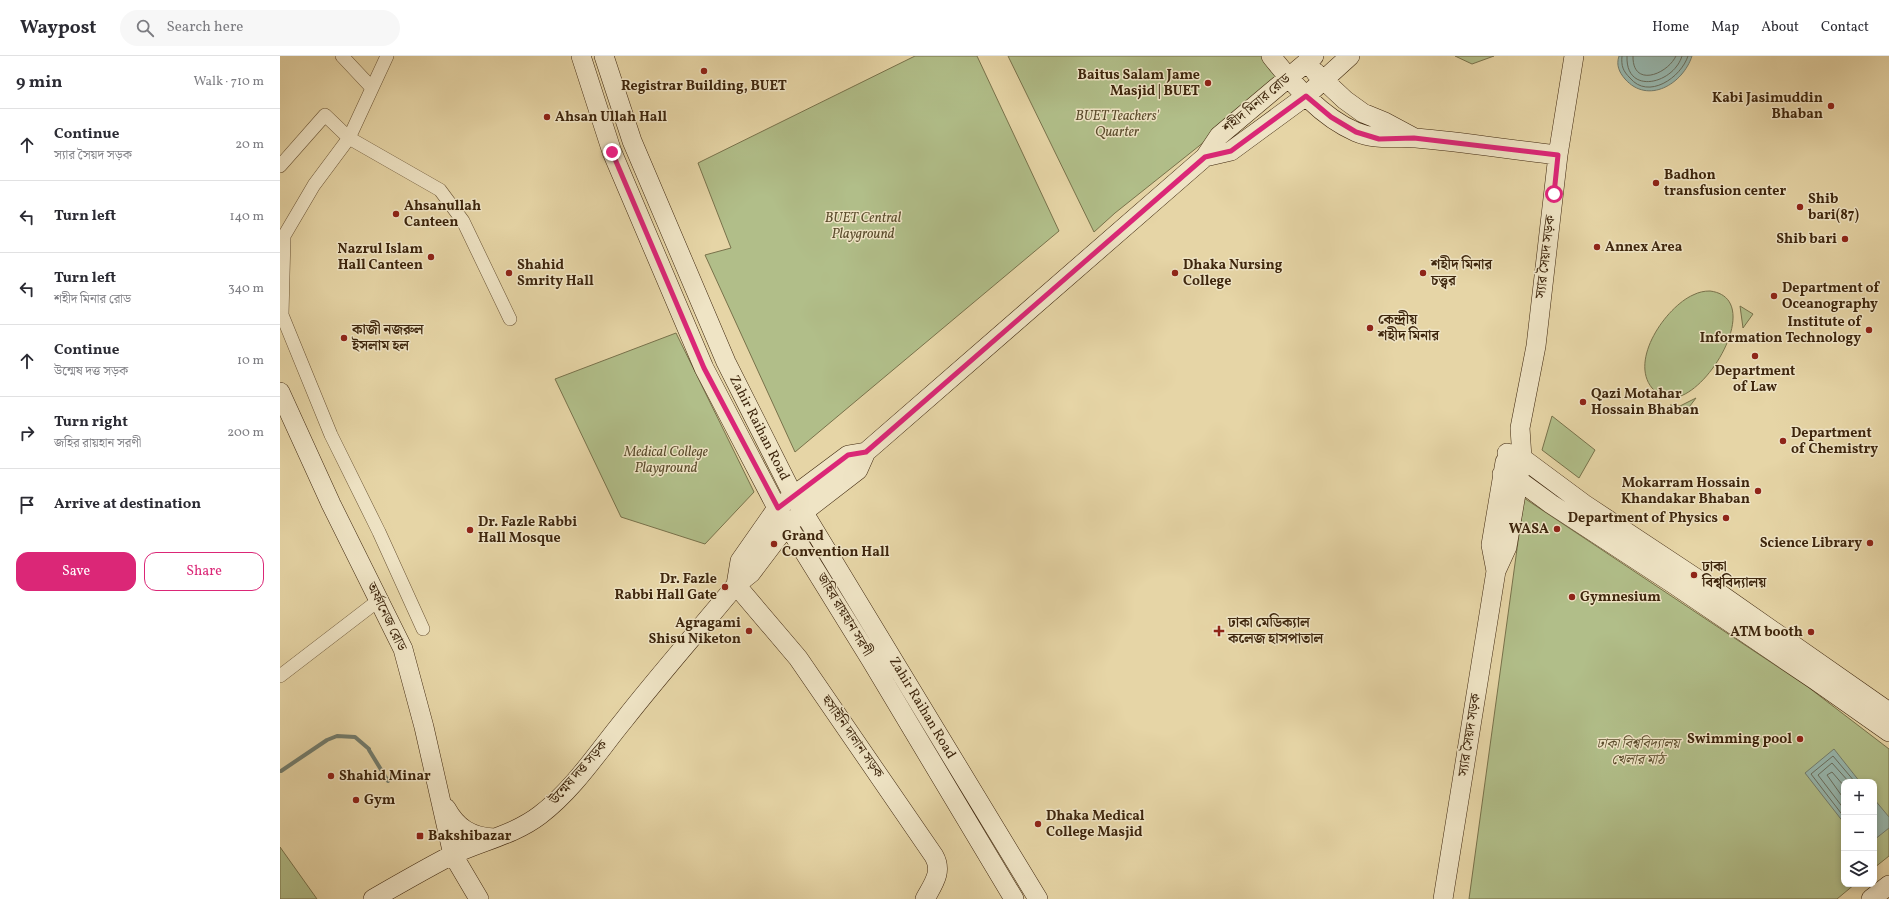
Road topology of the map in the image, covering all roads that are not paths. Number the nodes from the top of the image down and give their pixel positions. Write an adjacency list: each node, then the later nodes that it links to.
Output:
1 (342, 56): 11 (street)
2 (387, 56): 11 (street)
3 (581, 56): 25 (main road, জহির রায়হান সরণী)
4 (604, 56): 24 (main road, Zahir Raihan Road)
5 (1271, 56): 9 (main road)
6 (1350, 56): 10 (main road, শহীদ মিনার রোড)
7 (1574, 56): 15 (main road, স্যার সৈয়দ সড়ক)
8 (1306, 58): 9 (main road, শহীদ মিনার রোড); 10 (main road)
9 (1288, 78): 12 (main road); 16 (main road, শহীদ মিনার রোড)
10 (1323, 80): 12 (main road, শহীদ মিনার রোড); 14 (main road)
11 (372, 88): 13 (street)
12 (1306, 96): 14 (main road); 16 (main road, শহীদ মিনার রোড)
13 (349, 138): 17 (street); 18 (street); 19 (street)
14 (1414, 138): 15 (main road)
15 (1558, 155): 22 (main road, স্যার সৈয়দ সড়ক)
16 (1205, 157): 21 (main road, শহীদ মিনার রোড)
17 (280, 166)
18 (282, 238): 30 (street)
19 (510, 319)
20 (280, 392): 29 (main road, অর্ফানেজ রোড)
21 (866, 452): 24 (main road, শহীদ মিনার রোড); 26 (main road, শহীদ মিনার রোড)
22 (1514, 456): 23 (main road, স্যার সৈয়দ সড়ক); 32 (main road)
23 (1510, 477): 33 (main road); 43 (main road, স্যার সৈয়দ সড়ক)
24 (793, 495): 25 (main road); 26 (main road, Zahir Raihan Road)
25 (778, 508): 27 (main road, জহির রায়হান সরণী); 28 (main road)
26 (804, 511): 27 (main road, উন্মেষ দত্ত সড়ক); 42 (main road, Zahir Raihan Road)
27 (788, 524): 28 (main road, উন্মেষ দত্ত সড়ক); 41 (main road, জহির রায়হান সরণী)
28 (736, 585): 35 (main road, উন্মেষ দত্ত সড়ক); 40 (main road, হুসাইনি দালান সড়ক)
29 (379, 600): 31 (street); 34 (main road, অর্ফানেজ রোড)
30 (423, 629)
31 (280, 676)
32 (1889, 712)
33 (1889, 732)
34 (440, 798): 35 (main road); 36 (main road, অর্ফানেজ রোড)
35 (495, 838): 36 (main road, উন্মেষ দত্ত সড়ক)
36 (453, 855): 38 (main road, উন্মেষ দত্ত সড়ক); 39 (main road, অর্ফানেজ রোড)
37 (1889, 885): 44 (main road)
38 (373, 899)
39 (479, 899)
40 (925, 899)
41 (1014, 899)
42 (1038, 899)
43 (1443, 899)
44 (1871, 899)

